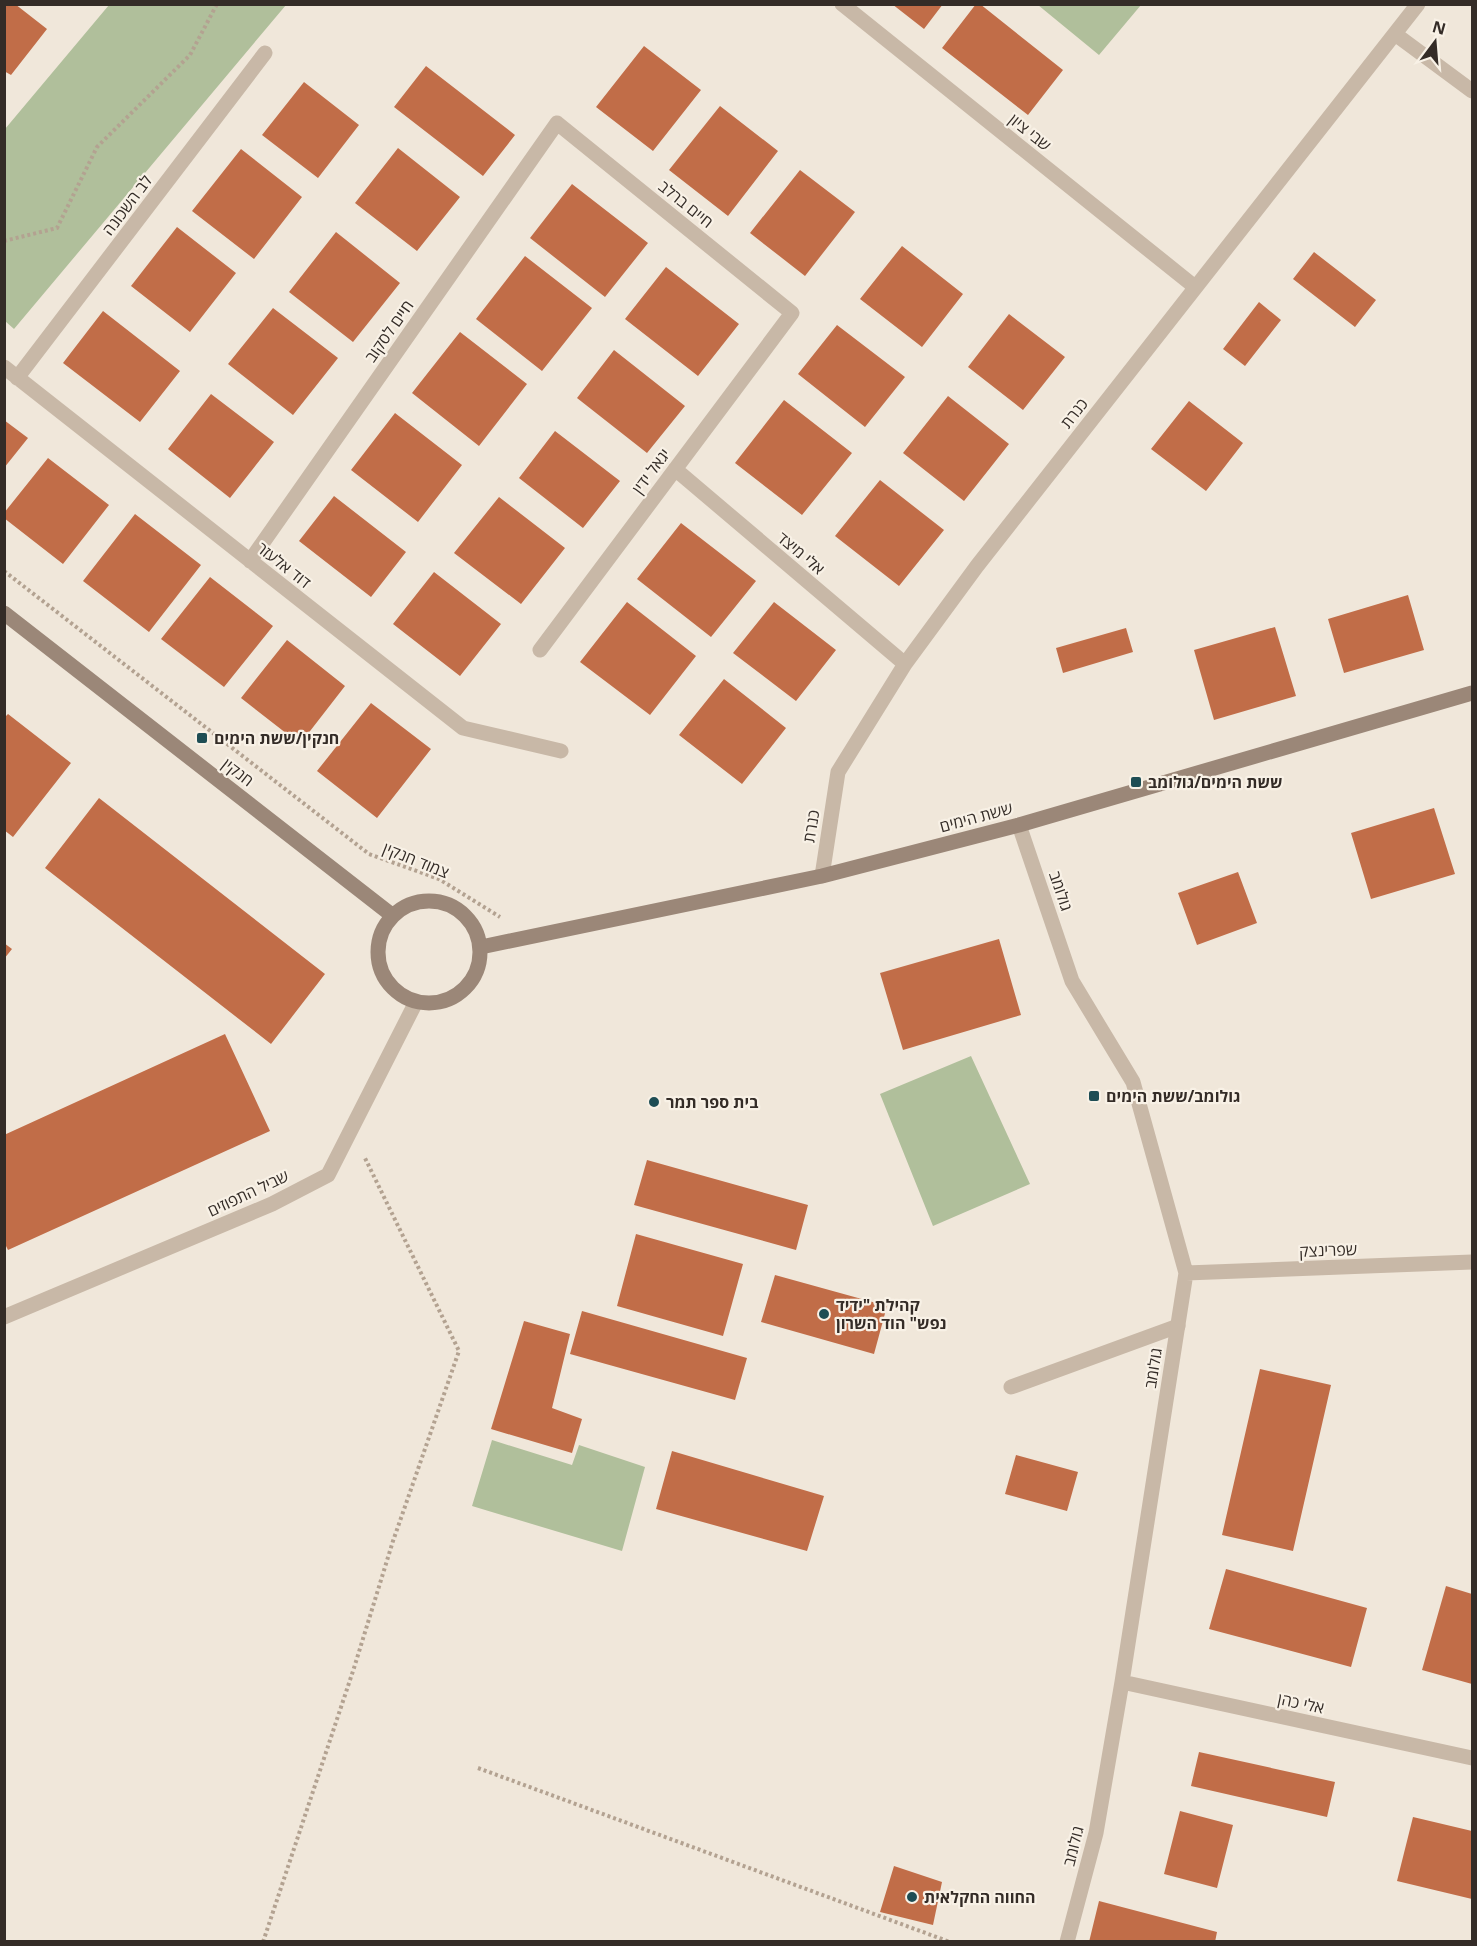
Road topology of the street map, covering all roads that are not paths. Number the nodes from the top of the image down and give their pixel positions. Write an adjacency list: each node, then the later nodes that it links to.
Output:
1 (842, 4): 7 (street, שבי ציון)
2 (1418, 4): 3 (street, כנרת)
3 (1395, 34): 5 (street); 7 (street, כנרת)
4 (265, 53): 10 (street, לב השכונה)
5 (1473, 91)
6 (557, 123): 8 (street, חיים ברלב); 12 (street, חיים לסקוב)
7 (1195, 287): 15 (street, כנרת)
8 (792, 313): 11 (street, יגאל ידין)
9 (4, 367): 10 (street, דוד אלעזר)
10 (17, 378): 12 (street, דוד אלעזר)
11 (675, 469): 14 (street, יגאל ידין); 15 (street, אלי מיצד)
12 (250, 561): 17 (street, דוד אלעזר)
13 (4, 613): 20 (street, חנקין)
14 (540, 650)
15 (904, 664): 19 (street, כנרת)
16 (1473, 693): 18 (street, ששת הימים)
17 (561, 751)
18 (1019, 825): 19 (street, ששת הימים); 24 (street, גולומב)
19 (822, 876): 21 (street, ששת הימים)
20 (393, 915): 21 (street); 22 (street)
21 (481, 946): 22 (street)
22 (416, 1002): 25 (street, שביל התפוזים)
23 (1473, 1262): 24 (street, שפרינצק)
24 (1185, 1273): 26 (street, גולומב)
25 (4, 1317)
26 (1178, 1326): 27 (street); 28 (street, גולומב)
27 (1011, 1387)
28 (1122, 1682): 29 (street, אלי כהן); 30 (street, גולומב)
29 (1473, 1758)
30 (1067, 1941)

